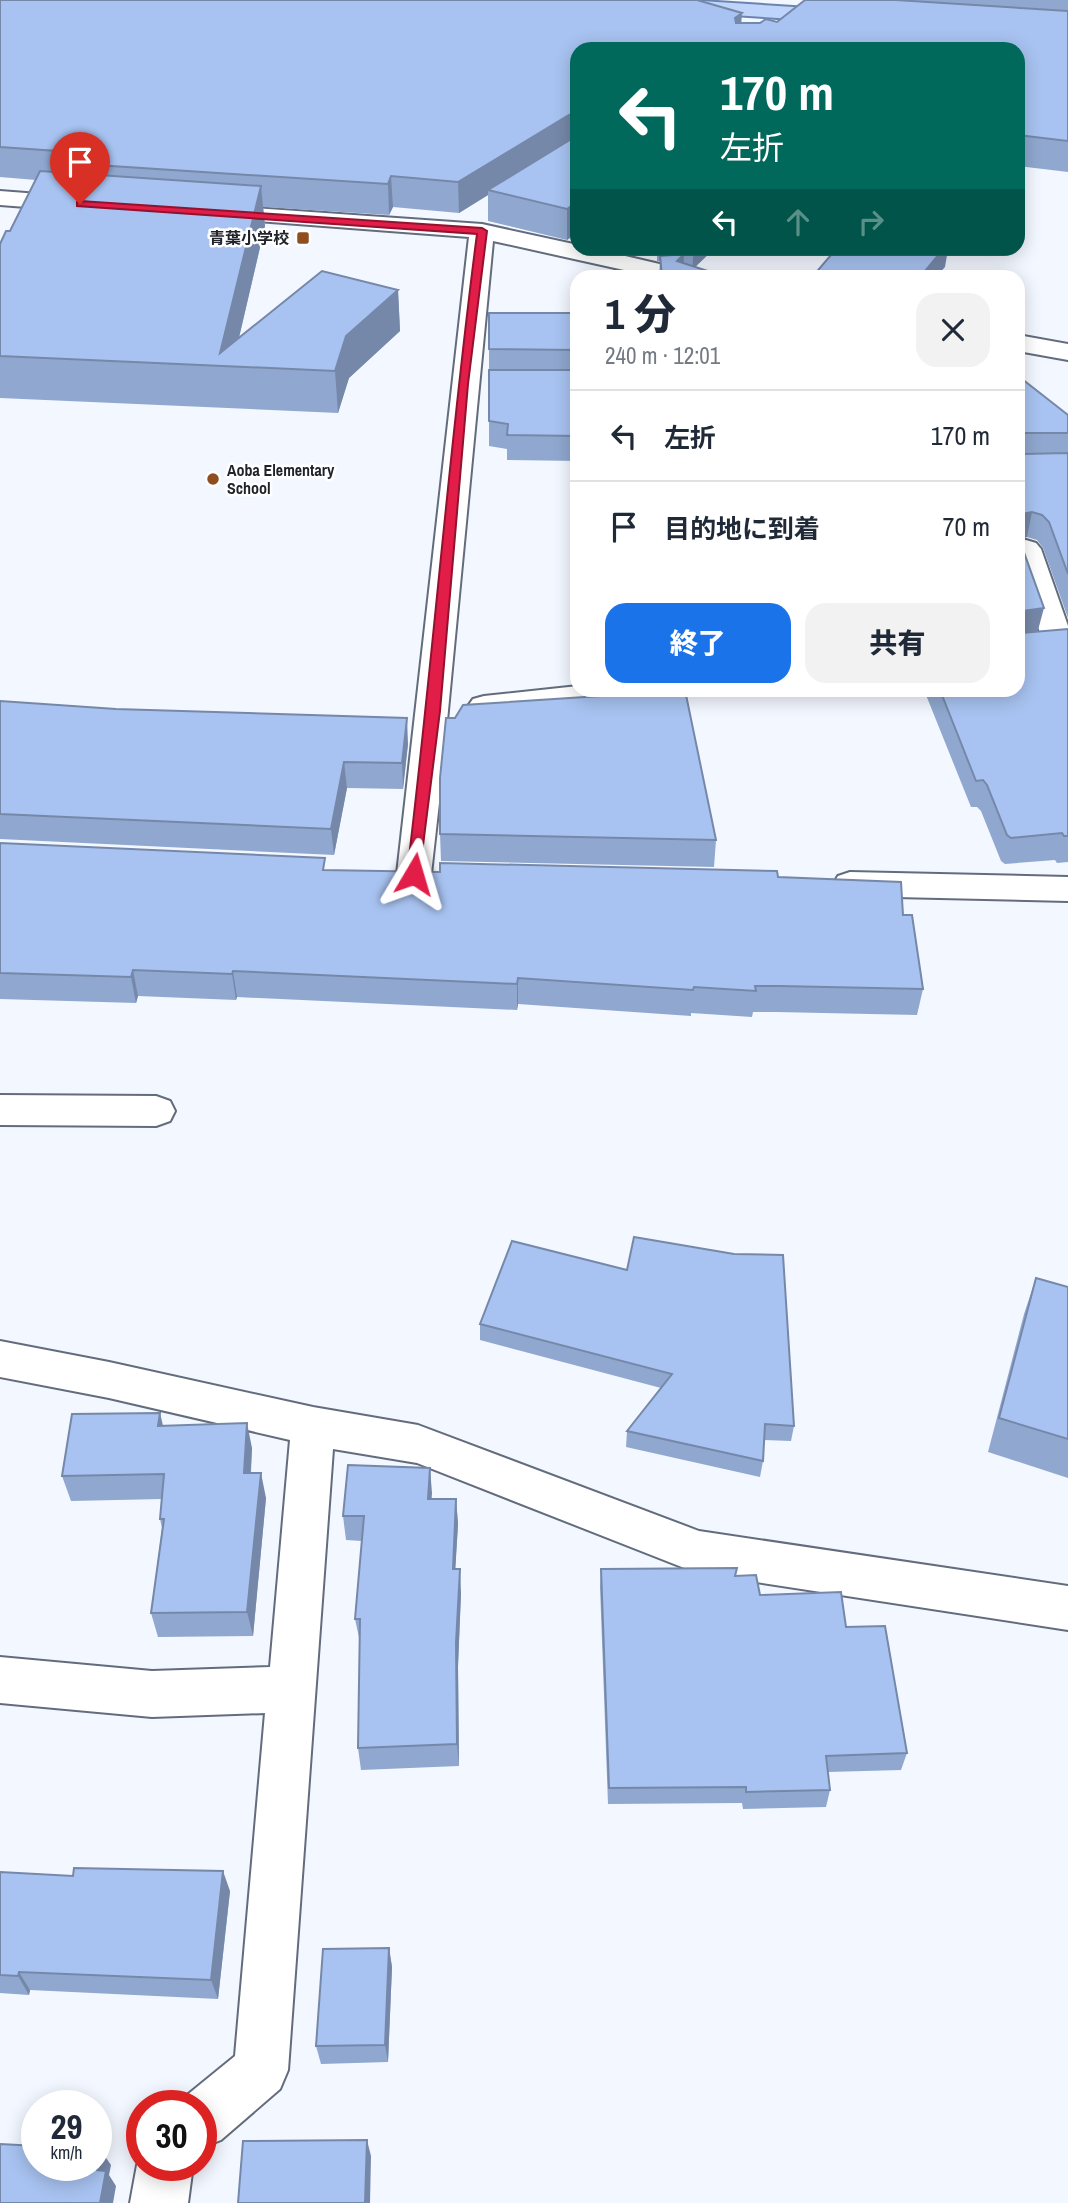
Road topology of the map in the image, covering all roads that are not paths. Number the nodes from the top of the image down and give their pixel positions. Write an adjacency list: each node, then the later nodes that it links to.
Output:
1 (594, 0): 2 (main road)
2 (709, 4): 3 (main road)
3 (798, 13): 4 (main road); 5 (street)
4 (866, 17)
5 (775, 29)
6 (0, 198): 7 (street)
7 (96, 205)
8 (192, 211): 9 (street)
9 (484, 219): 10 (street); 18 (street)
10 (570, 244)
11 (612, 256): 12 (street)
12 (660, 270)
13 (1025, 344): 14 (street)
14 (1068, 352)
15 (1026, 549): 16 (street)
16 (1053, 644)
17 (570, 697): 18 (street)
18 (434, 711): 19 (street)
19 (414, 874)
20 (817, 883): 21 (street)
21 (1068, 889)
22 (0, 1110): 23 (street)
23 (156, 1111)
24 (0, 1359): 25 (street)
25 (313, 1426): 26 (street); 28 (street)
26 (1068, 1608)
27 (0, 1680): 28 (street)
28 (293, 1689): 29 (street)
29 (217, 2107)
30 (162, 2181): 31 (street)
31 (159, 2203)

